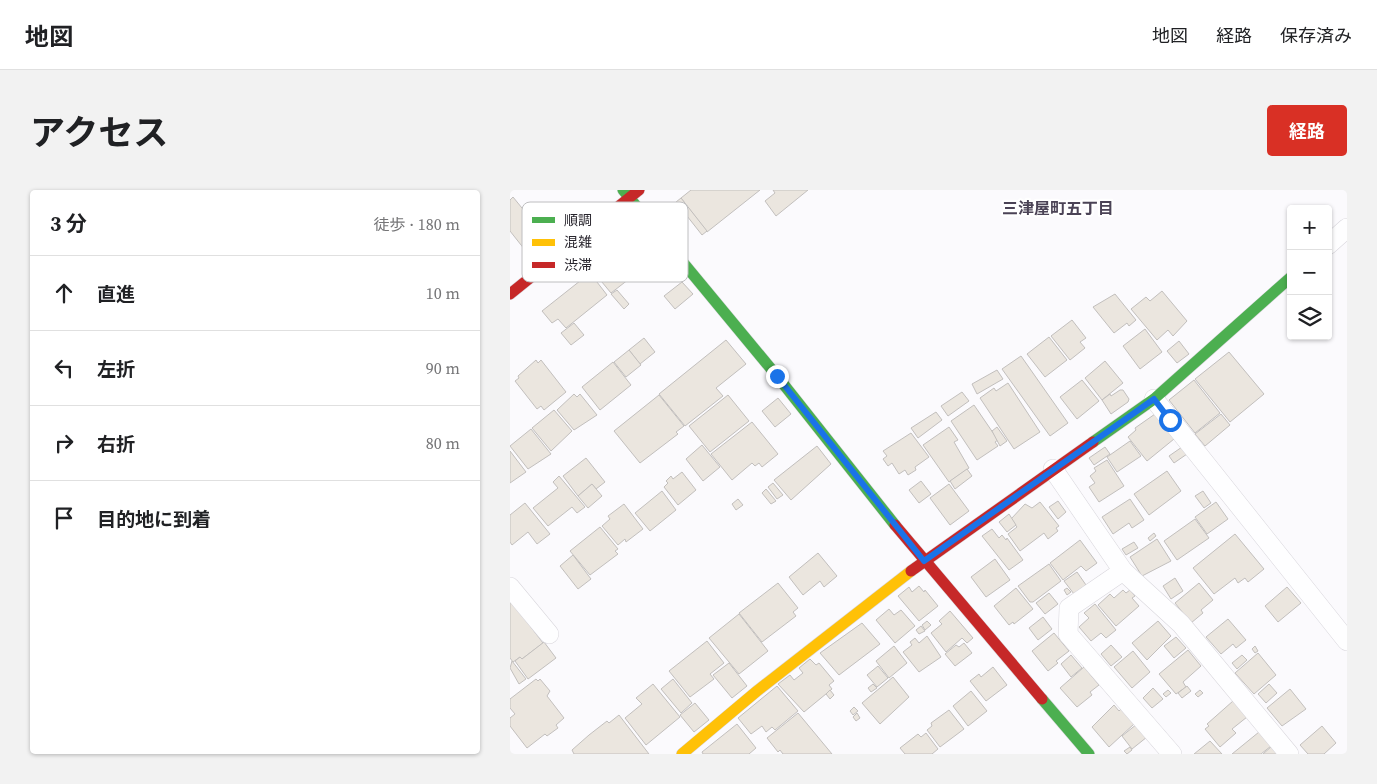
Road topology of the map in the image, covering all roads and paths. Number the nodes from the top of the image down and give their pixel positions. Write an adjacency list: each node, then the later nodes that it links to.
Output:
1 (639, 190): 2 (street)
2 (626, 194)
3 (1347, 228): 4 (street)
4 (1332, 241)
5 (688, 269): 11 (street)
6 (1287, 281): 9 (street)
7 (524, 282): 8 (street)
8 (510, 294)
9 (1154, 399): 10 (street); 15 (street)
10 (1053, 469): 11 (street); 12 (street)
11 (924, 561): 17 (street); 18 (street)
12 (1123, 571): 16 (street); 19 (street)
13 (510, 587): 14 (street)
14 (549, 634)
15 (1347, 641)
16 (1165, 751)
17 (690, 752)
18 (1088, 754)
19 (1289, 754)

